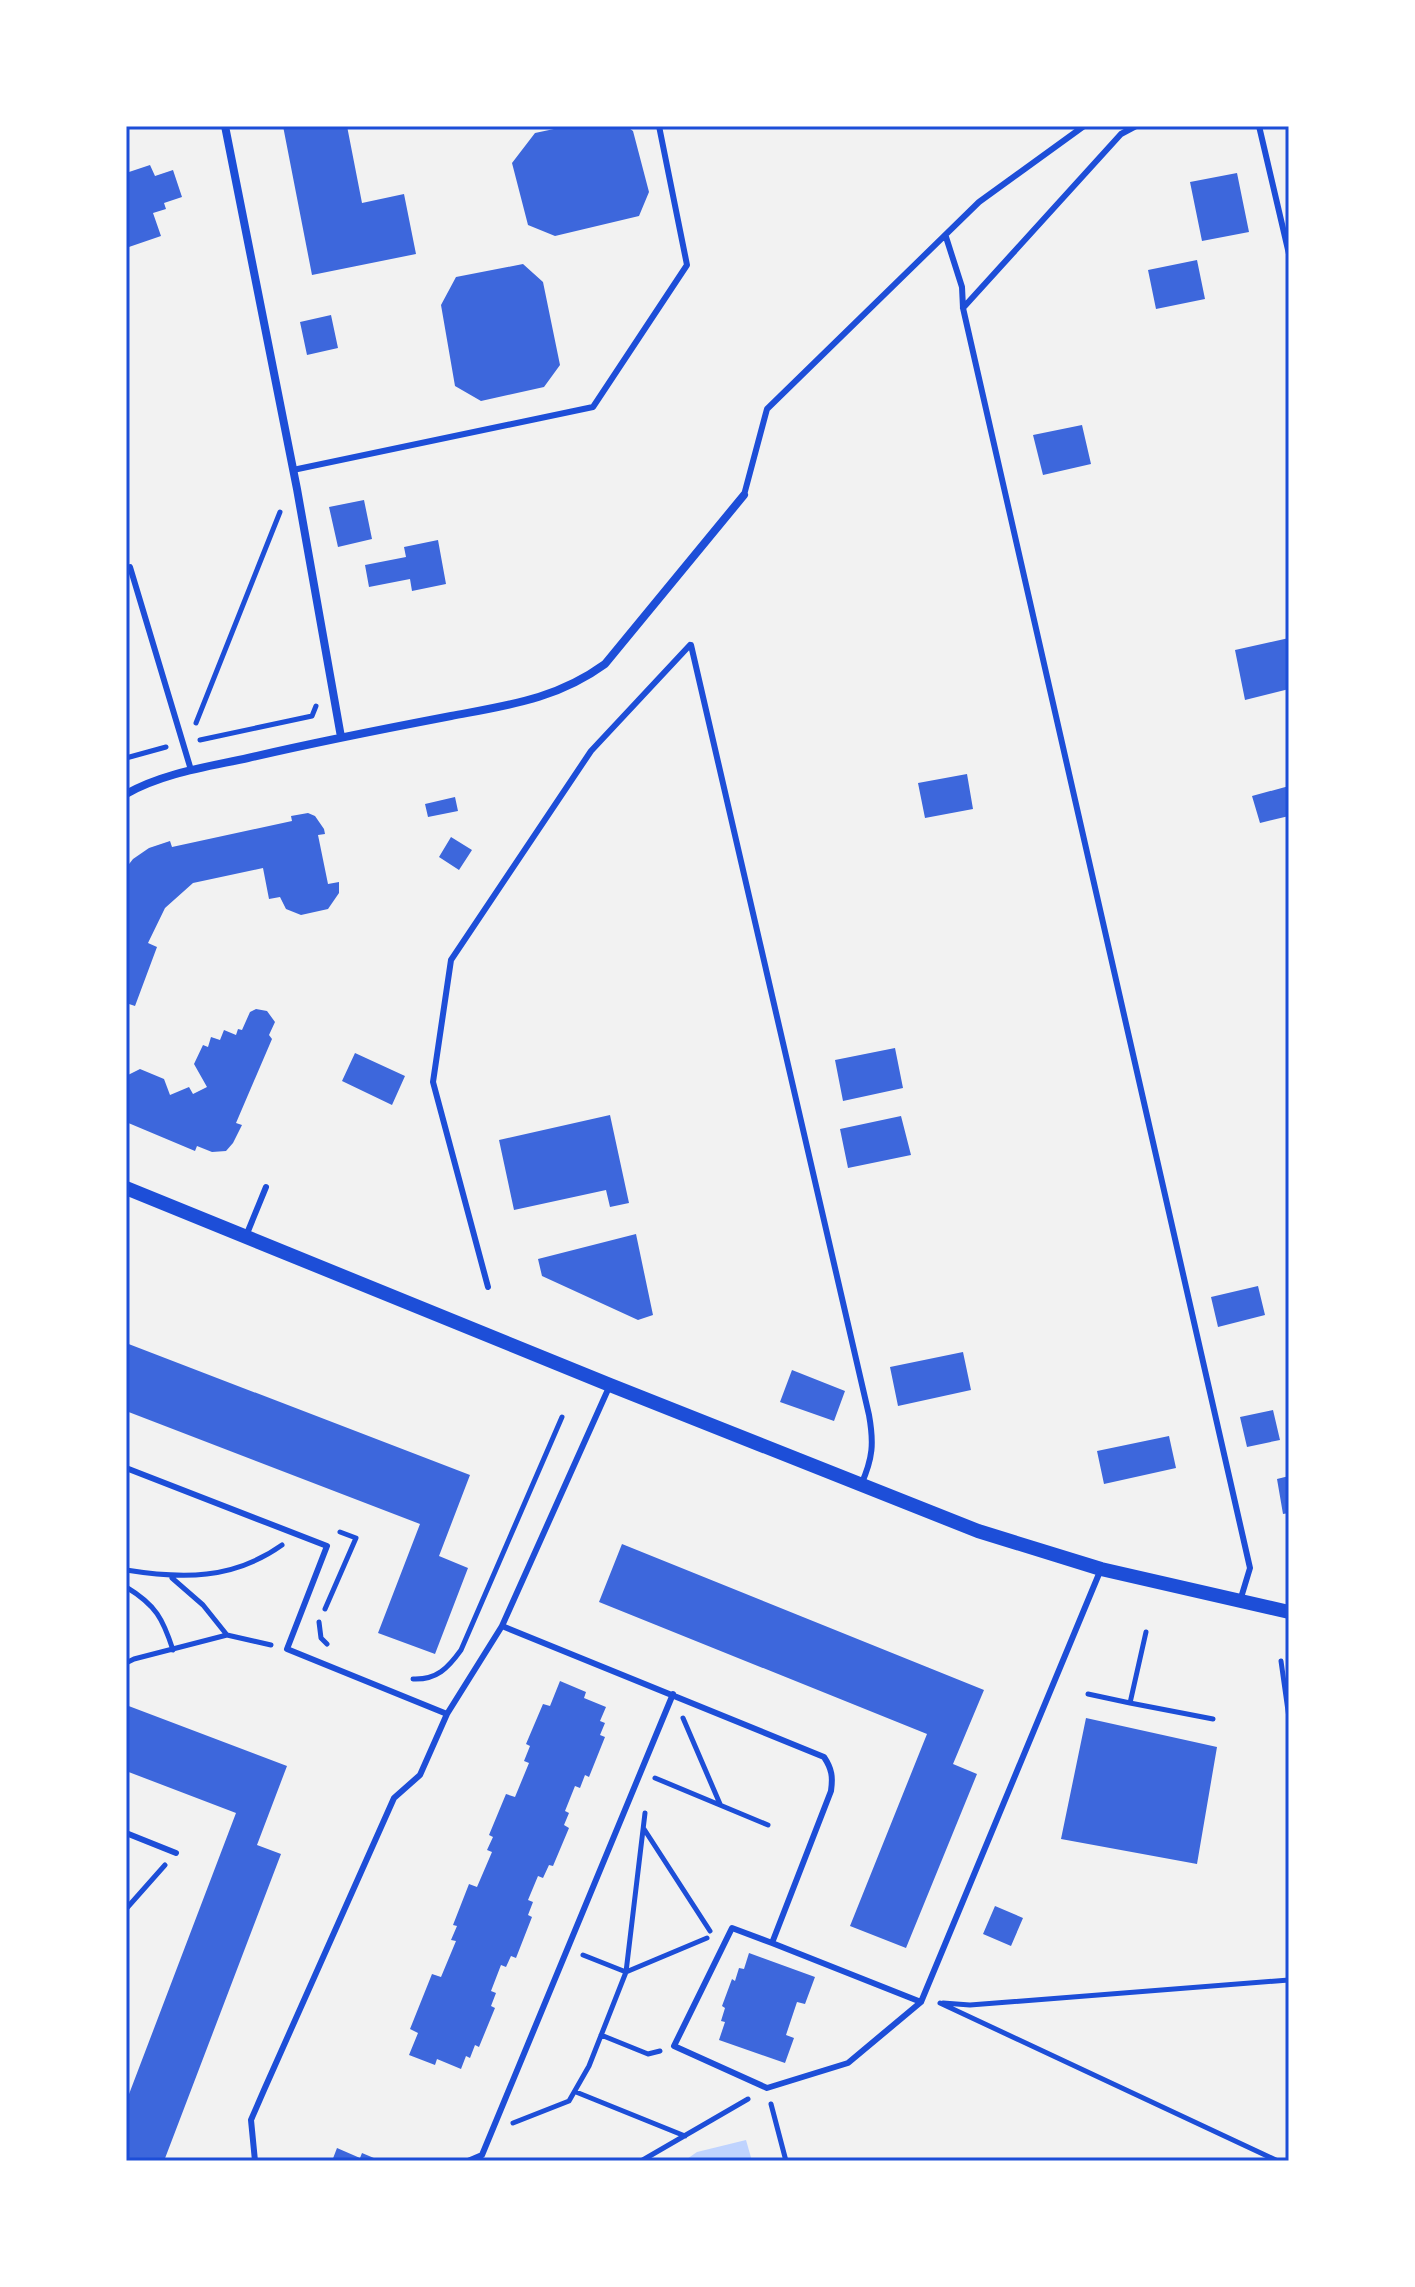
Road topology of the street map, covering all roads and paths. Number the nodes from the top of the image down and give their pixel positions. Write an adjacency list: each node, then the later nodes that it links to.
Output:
1 (225, 126): 9 (street)
2 (659, 126): 9 (lane)
3 (1084, 126): 6 (lane)
4 (1136, 126): 8 (lane)
5 (1259, 126): 7 (lane)
6 (946, 237): 8 (lane); 10 (lane)
7 (1289, 254)
8 (963, 308): 34 (lane)
9 (293, 470): 16 (street)
10 (744, 495): 16 (street)
11 (278, 499): 12 (path)
12 (280, 512): 13 (path); 17 (path)
13 (283, 527)
14 (130, 567): 17 (lane)
15 (317, 702): 17 (path)
16 (341, 737): 19 (street)
17 (185, 743): 18 (path); 19 (lane)
18 (126, 758)
19 (191, 770): 20 (street)
20 (126, 794)
21 (266, 1187): 23 (lane)
22 (126, 1188): 23 (street)
23 (246, 1237): 25 (street)
24 (488, 1287): 28 (lane)
25 (610, 1385): 28 (street); 36 (lane)
26 (562, 1417): 44 (path)
27 (126, 1468): 29 (lane)
28 (861, 1485): 30 (street)
29 (297, 1534): 32 (path); 39 (lane); 41 (path)
30 (1101, 1569): 34 (street); 63 (lane)
31 (126, 1570): 32 (path)
32 (171, 1577): 38 (path)
33 (126, 1587): 40 (path)
34 (1239, 1603): 35 (street)
35 (1289, 1612)
36 (502, 1626): 45 (lane); 48 (lane)
37 (1146, 1632): 47 (path)
38 (227, 1635): 39 (path); 40 (path)
39 (287, 1649): 48 (lane)
40 (173, 1650): 43 (path)
41 (335, 1652)
42 (1281, 1661): 49 (path)
43 (126, 1663)
44 (401, 1679)
45 (673, 1694): 51 (lane); 53 (path); 59 (lane)
46 (1088, 1694): 47 (path)
47 (1130, 1703): 50 (path)
48 (447, 1714): 71 (lane)
49 (1289, 1718)
50 (1213, 1719)
51 (641, 1773): 52 (path); 60 (lane)
52 (649, 1776): 53 (path); 55 (path)
53 (720, 1805): 54 (path)
54 (768, 1825)
55 (643, 1828): 61 (path); 61 (path)
56 (126, 1833): 57 (lane)
57 (176, 1853): 58 (path)
58 (126, 1909)
59 (772, 1943): 63 (lane); 66 (lane)
60 (567, 1949): 61 (path); 72 (lane)
61 (626, 1972): 65 (path)
62 (1289, 1980): 64 (path)
63 (921, 2002): 64 (path); 67 (lane)
64 (939, 2003): 75 (path)
65 (601, 2035): 66 (path); 68 (path)
66 (674, 2046): 67 (lane)
67 (767, 2088): 70 (path); 74 (path)
68 (576, 2092): 69 (path); 70 (path)
69 (500, 2128)
70 (685, 2136): 73 (path)
71 (255, 2161)
72 (468, 2161)
73 (641, 2161)
74 (786, 2161)
75 (1278, 2161)

